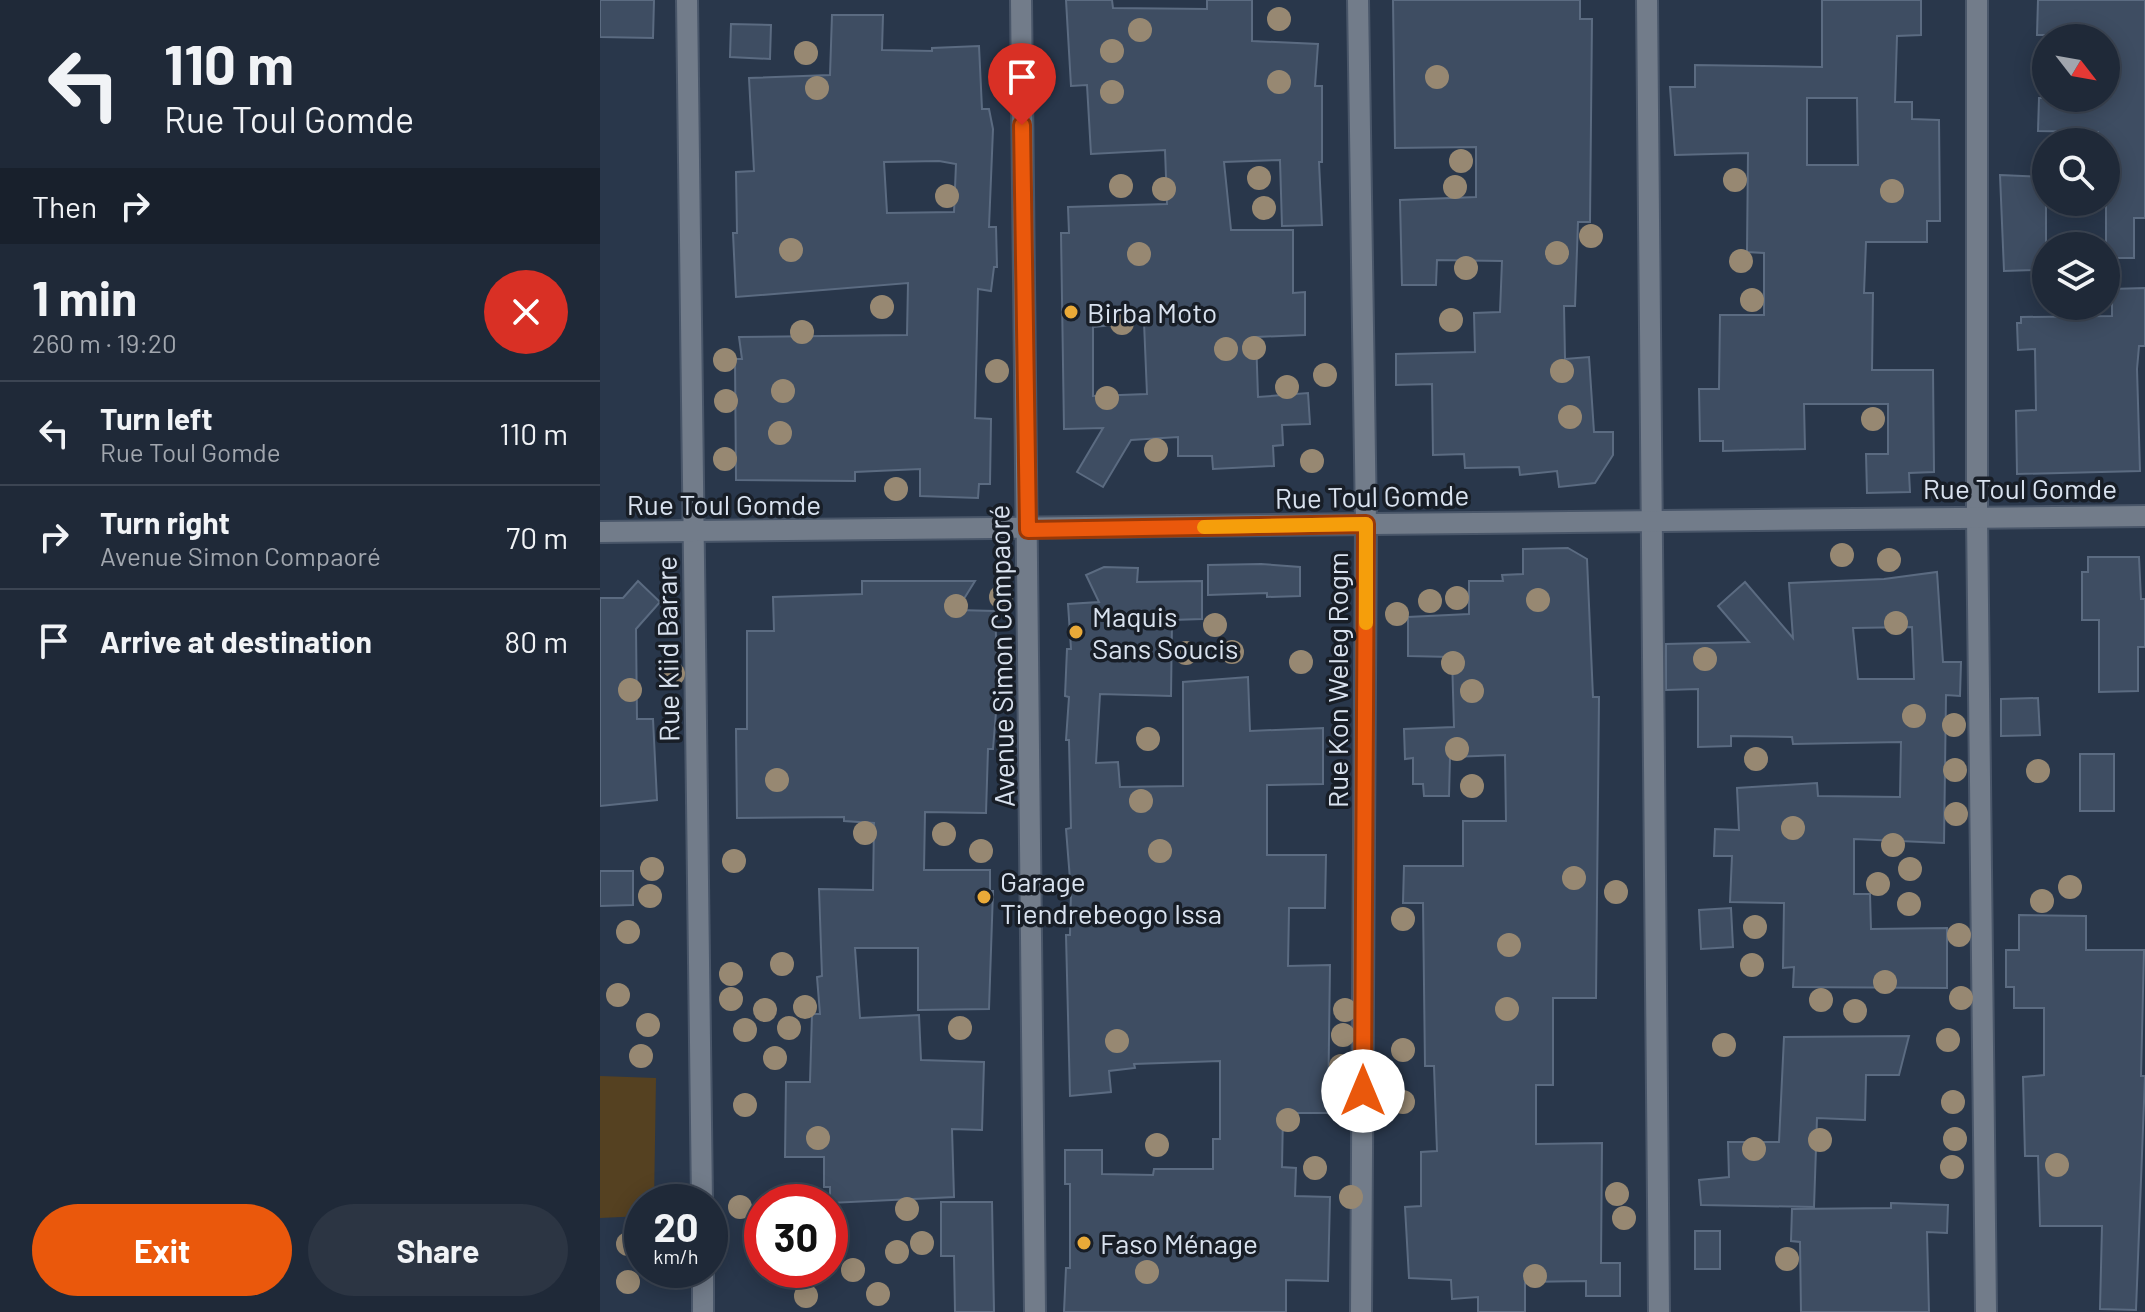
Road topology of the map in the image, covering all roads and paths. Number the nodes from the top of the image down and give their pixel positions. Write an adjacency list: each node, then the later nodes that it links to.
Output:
1 (687, 0): 11 (street, Rue Kiid Barare)
2 (1021, 0): 10 (street, Avenue Simon Compaoré)
3 (1358, 0): 9 (street, Rue Kon Weleg Rogm)
4 (1647, 0): 8 (street)
5 (1977, 0): 6 (street)
6 (1977, 516): 7 (street, Rue Toul Gomde); 8 (street, Rue Toul Gomde); 19 (street)
7 (2145, 516)
8 (1652, 519): 9 (street, Rue Toul Gomde); 18 (street)
9 (1366, 524): 10 (street, Rue Toul Gomde); 17 (street, Rue Kon Weleg Rogm)
10 (1028, 530): 11 (street, Rue Toul Gomde); 16 (street, Avenue Simon Compaoré)
11 (693, 531): 12 (street, Rue Toul Gomde); 13 (street, Rue Kiid Barare)
12 (600, 532)
13 (702, 1184)
14 (703, 1288): 15 (street)
15 (703, 1312)
16 (1035, 1312)
17 (1361, 1312)
18 (1659, 1312)
19 (1986, 1312)

